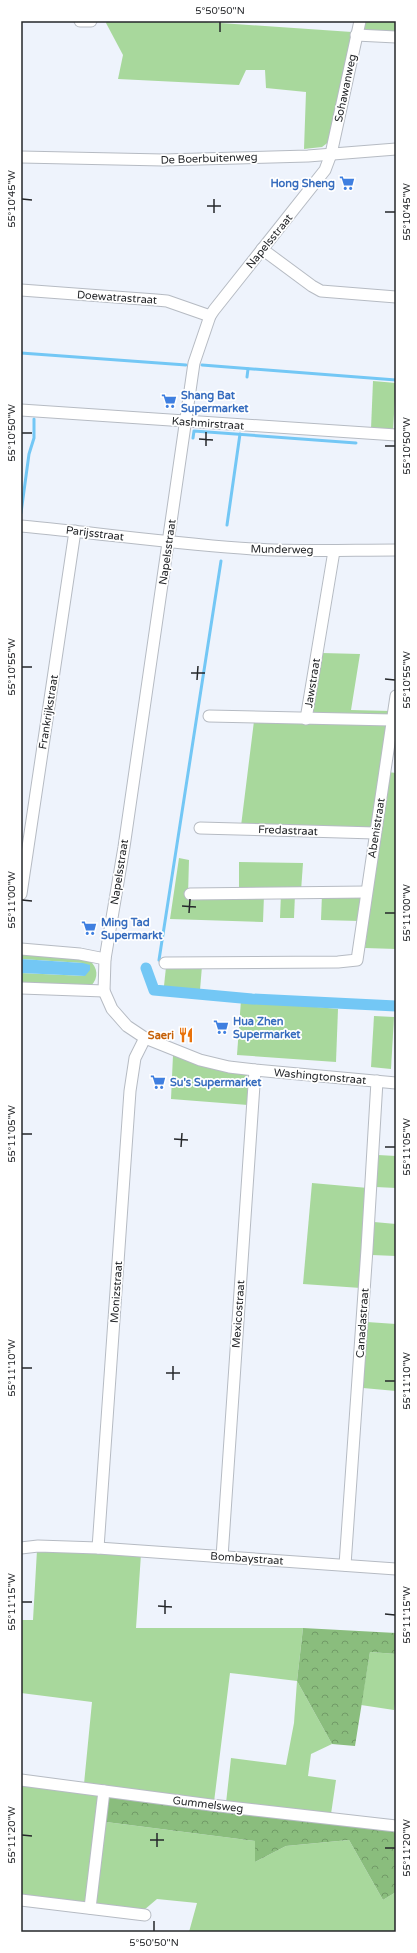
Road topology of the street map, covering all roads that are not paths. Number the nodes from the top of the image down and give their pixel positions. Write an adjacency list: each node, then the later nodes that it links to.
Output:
1 (80, 21): 2 (street)
2 (91, 21)
3 (360, 21): 4 (street, Sohawanweg)
4 (356, 36): 5 (street); 7 (street, Sohawanweg)
5 (396, 37)
6 (396, 149): 7 (street, De Boerbuitenweg)
7 (331, 154): 8 (street, De Boerbuitenweg); 9 (street, Napelsstraat)
8 (21, 157)
9 (262, 249): 11 (street); 12 (street, Napelsstraat)
10 (21, 290): 12 (street, Doewatrastraat)
11 (396, 297)
12 (210, 316): 14 (street, Napelsstraat)
13 (21, 410): 14 (street, Kashmirstraat)
14 (185, 422): 15 (street, Kashmirstraat); 18 (street, Napelsstraat)
15 (396, 435)
16 (21, 526): 17 (street, Parijsstraat)
17 (75, 531): 18 (street, Parijsstraat); 27 (street, Frankrijkstraat)
18 (168, 542): 20 (street, Munderweg); 32 (street, Napelsstraat)
19 (396, 550): 20 (street, Munderweg)
20 (334, 551): 23 (street, Jawstraat)
21 (396, 696): 24 (street, Abenistraat)
22 (209, 716): 23 (street, Jawstraat)
23 (306, 720): 24 (street)
24 (392, 720): 26 (street, Abenistraat)
25 (200, 828): 26 (street, Fredastraat)
26 (375, 833): 28 (street, Abenistraat)
27 (25, 841): 29 (street, Frankrijkstraat)
28 (366, 892): 30 (street); 33 (street, Abenistraat)
29 (21, 894)
30 (190, 894)
31 (21, 949): 32 (street)
32 (105, 959): 35 (street, Napelsstraat)
33 (165, 963)
34 (21, 988): 35 (street)
35 (104, 991): 36 (street, Washingtonstraat)
36 (145, 1038): 37 (street, Washingtonstraat); 41 (street, Monizstraat)
37 (254, 1070): 38 (street, Washingtonstraat); 42 (street, Mexicostraat)
38 (377, 1081): 39 (street, Washingtonstraat); 43 (street, Canadastraat)
39 (396, 1083)
40 (21, 1548): 41 (street, Bombaystraat)
41 (98, 1548): 42 (street, Bombaystraat)
42 (222, 1557): 43 (street, Bombaystraat)
43 (345, 1565): 44 (street, Bombaystraat)
44 (396, 1569)
45 (21, 1780): 46 (street, Gummelsweg)
46 (104, 1791): 47 (street, Gummelsweg); 49 (street)
47 (396, 1826)
48 (21, 1900): 49 (street)
49 (90, 1908): 50 (street)
50 (145, 1915)

